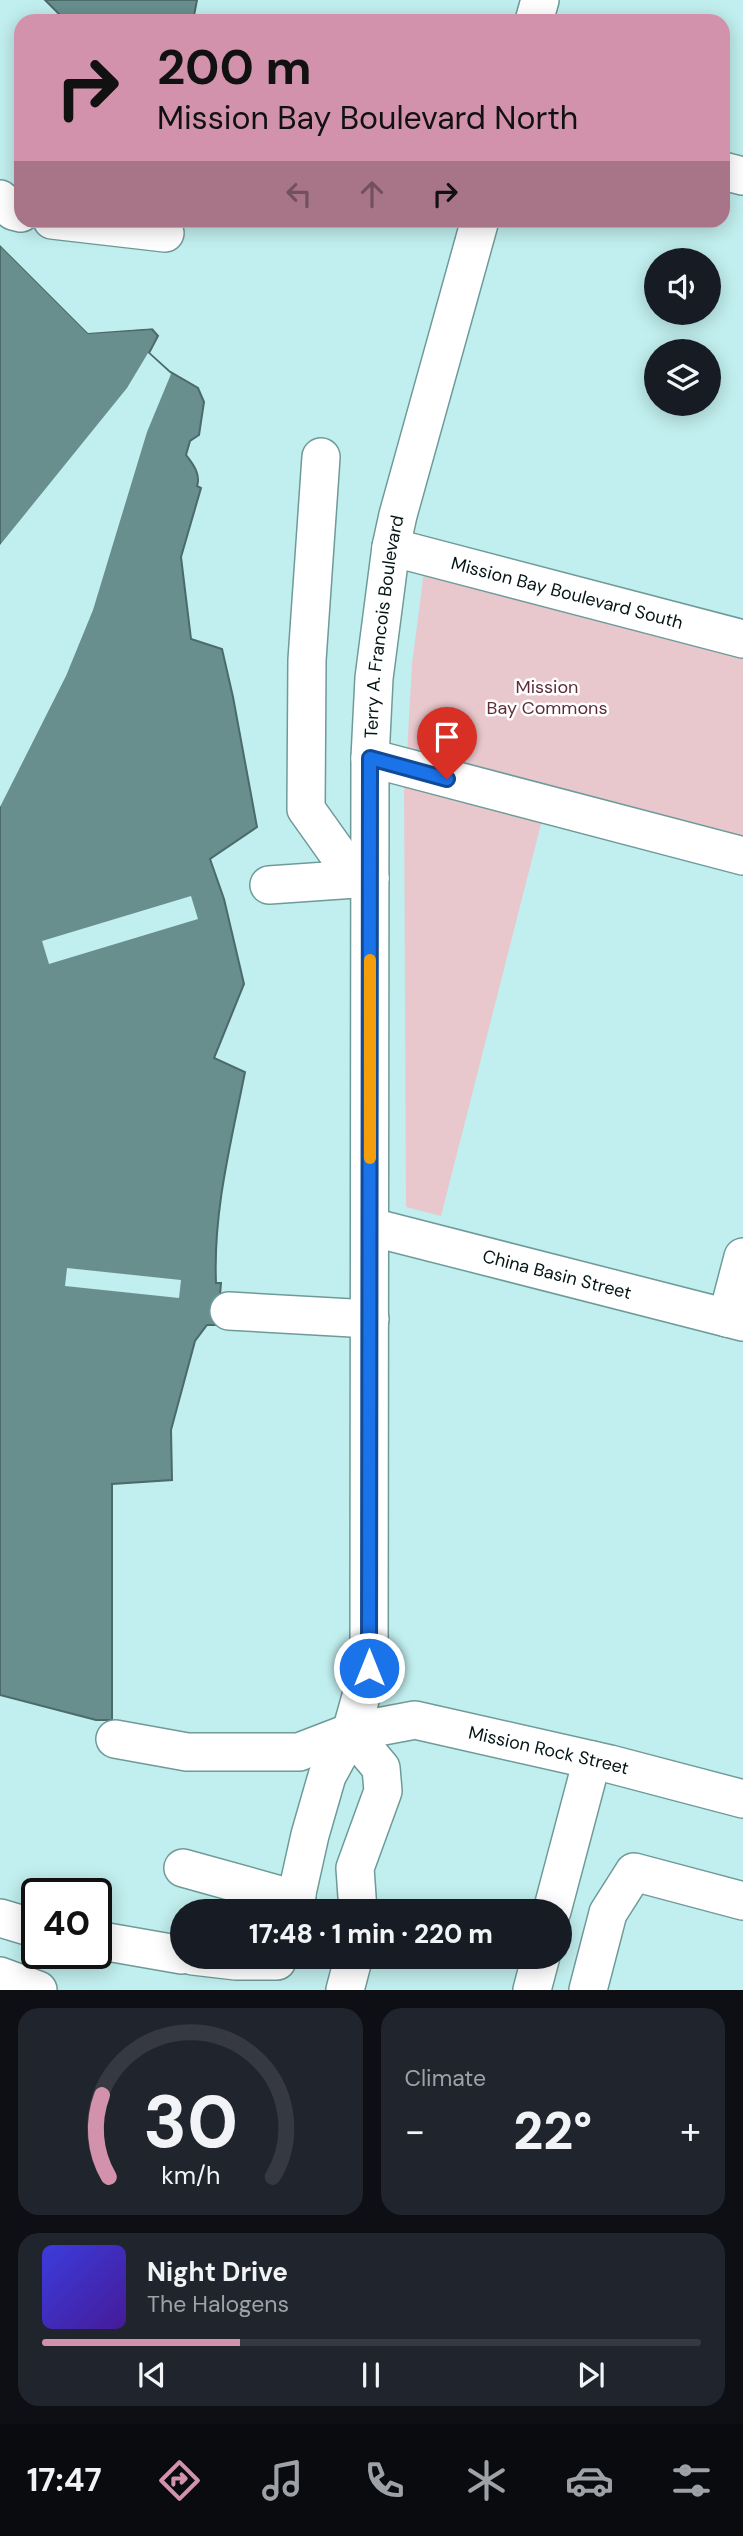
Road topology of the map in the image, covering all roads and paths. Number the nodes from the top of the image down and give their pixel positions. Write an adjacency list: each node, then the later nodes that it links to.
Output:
1 (0, 199): 2 (street)
2 (14, 211)
3 (122, 228): 5 (street)
4 (478, 228): 7 (street, Terry A. Francois Boulevard)
5 (165, 233)
6 (321, 457): 11 (street)
7 (391, 547): 8 (street, Mission Bay Boulevard South); 9 (street, Terry A. Francois Boulevard)
8 (743, 639)
9 (370, 758): 10 (street); 11 (street, Terry A. Francois Boulevard)
10 (743, 856)
11 (370, 878): 12 (street); 13 (street, Terry A. Francois Boulevard)
12 (268, 885)
13 (371, 1227): 16 (street, Terry A. Francois Boulevard); 17 (street, China Basin Street)
14 (743, 1257): 17 (street)
15 (229, 1311): 16 (street)
16 (370, 1319): 18 (street, Terry A. Francois Boulevard)
17 (735, 1320)
18 (351, 1732): 19 (street, Mission Rock Street); 20 (street, Mission Rock Street); 24 (street, Terry A. Francois Boulevard); 25 (street)
19 (115, 1740)
20 (592, 1760): 21 (street, Mission Rock Street); 26 (street)
21 (743, 1799)
22 (183, 1868): 23 (street)
23 (287, 1899)
24 (296, 1899)
25 (357, 1899)
26 (555, 1899)
27 (743, 1902): 29 (street)
28 (572, 1907): 29 (street)
29 (608, 1913): 40 (street)
30 (0, 1918): 31 (street)
31 (21, 1924)
32 (112, 1943): 33 (street)
33 (170, 1953)
34 (351, 1969): 38 (street)
35 (538, 1969): 39 (street)
36 (0, 1976): 37 (street)
37 (38, 1990)
38 (345, 1990)
39 (532, 1990)
40 (588, 1990)

